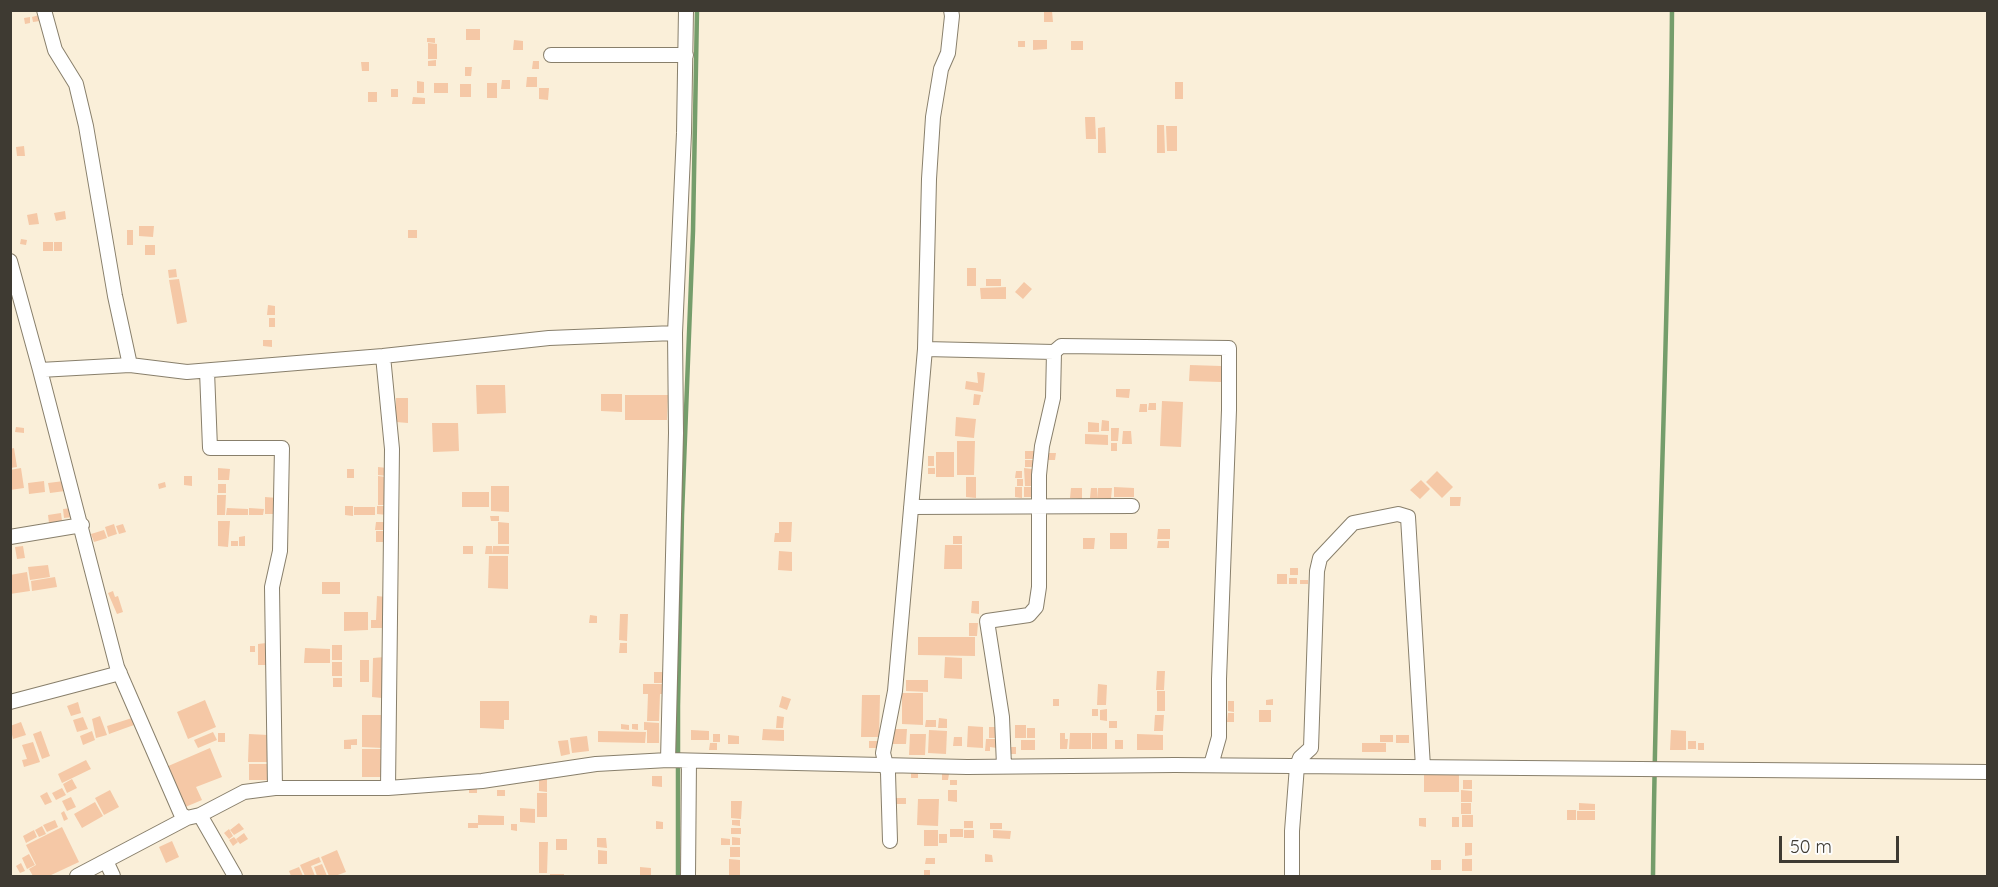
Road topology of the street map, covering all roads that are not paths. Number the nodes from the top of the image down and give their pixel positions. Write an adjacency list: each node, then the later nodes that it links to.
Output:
1 (44, 10): 11 (street)
2 (686, 10): 5 (street)
3 (951, 10): 8 (street)
4 (551, 55): 5 (street)
5 (686, 55): 7 (street)
6 (10, 261): 12 (street)
7 (675, 333): 10 (street); 21 (street)
8 (925, 349): 9 (street); 16 (street)
9 (1054, 352): 14 (street); 24 (street)
10 (383, 356): 13 (street); 30 (street)
11 (130, 365): 12 (street); 13 (street)
12 (40, 370): 17 (street)
13 (207, 371): 29 (street)
14 (1039, 506): 15 (street); 16 (street); 25 (street)
15 (1132, 506)
16 (911, 507): 23 (street)
17 (82, 525): 18 (street); 19 (street)
18 (10, 537)
19 (120, 673): 20 (street); 31 (street)
20 (10, 702)
21 (668, 760): 22 (street); 30 (street)
22 (689, 761): 23 (street); 37 (street)
23 (886, 764): 25 (street); 32 (street)
24 (1211, 765): 25 (street); 26 (street)
25 (1004, 766)
26 (1297, 766): 27 (street); 27 (street); 38 (street)
27 (1423, 767): 28 (street)
28 (1988, 772)
29 (275, 788): 30 (street); 31 (street)
30 (388, 788)
31 (194, 817): 33 (street); 36 (street)
32 (890, 841)
33 (106, 861): 34 (street); 35 (street)
34 (77, 876)
35 (113, 876)
36 (235, 876)
37 (688, 876)
38 (1292, 876)

